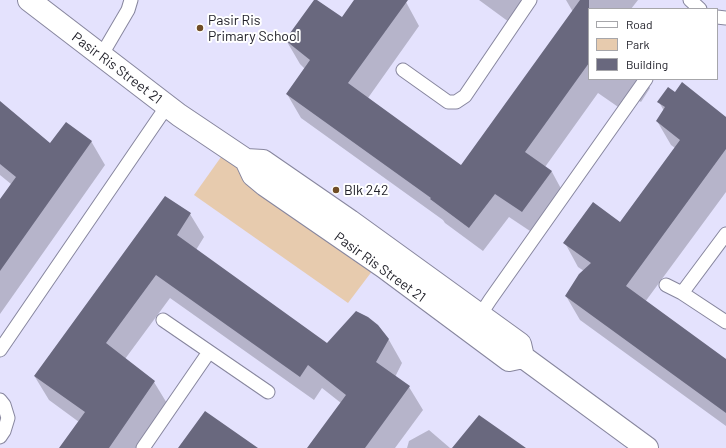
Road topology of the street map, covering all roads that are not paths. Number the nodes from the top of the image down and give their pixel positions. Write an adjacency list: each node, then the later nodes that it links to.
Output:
1 (131, 0): 4 (lane)
2 (530, 0): 5 (lane)
3 (32, 1): 4 (street, Pasir Ris Street 21)
4 (101, 56): 7 (street, Pasir Ris Street 21)
5 (403, 70)
6 (645, 80): 13 (lane)
7 (167, 106): 13 (street, Pasir Ris Street 21); 14 (lane)
8 (726, 234): 10 (lane)
9 (666, 285): 10 (lane)
10 (682, 294): 12 (lane)
11 (163, 320): 15 (lane)
12 (726, 322)
13 (475, 324): 20 (street, Pasir Ris Street 21)
14 (0, 350)
15 (209, 352): 16 (lane); 19 (lane)
16 (268, 392)
17 (0, 400): 18 (lane)
18 (0, 437)
19 (143, 448)
20 (647, 448)

